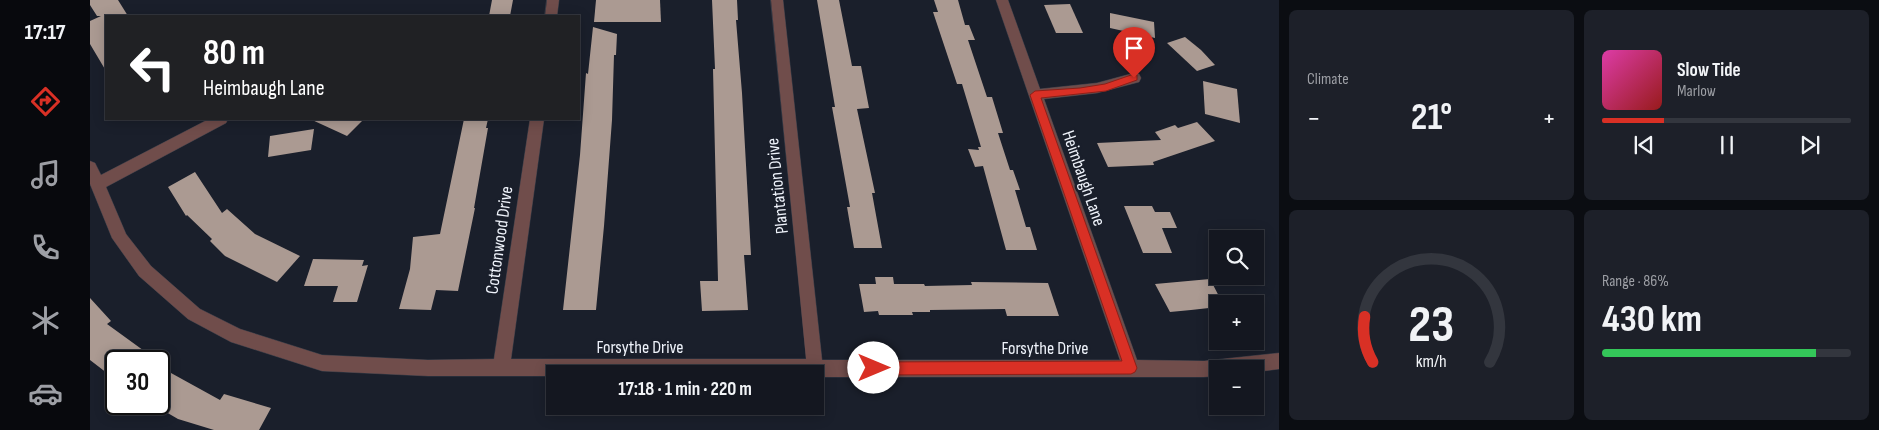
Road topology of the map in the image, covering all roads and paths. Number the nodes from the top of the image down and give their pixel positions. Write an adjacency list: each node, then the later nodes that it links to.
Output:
1 (553, 0): 4 (street)
2 (777, 0): 12 (street, Plantation Drive)
3 (1002, 0): 6 (street, Heimbaugh Lane)
4 (551, 15)
5 (1134, 78): 6 (street)
6 (1035, 95): 15 (street, Heimbaugh Lane)
7 (219, 120): 10 (street)
8 (536, 120): 13 (street, Cottonwood Drive)
9 (90, 167): 10 (street, Forsythe Drive)
10 (98, 184): 13 (street, Forsythe Drive)
11 (1279, 361): 15 (street, Forsythe Drive)
12 (815, 365)
13 (501, 367): 14 (street, Forsythe Drive)
14 (546, 367)
15 (1131, 368): 16 (street, Forsythe Drive)
16 (824, 369)

